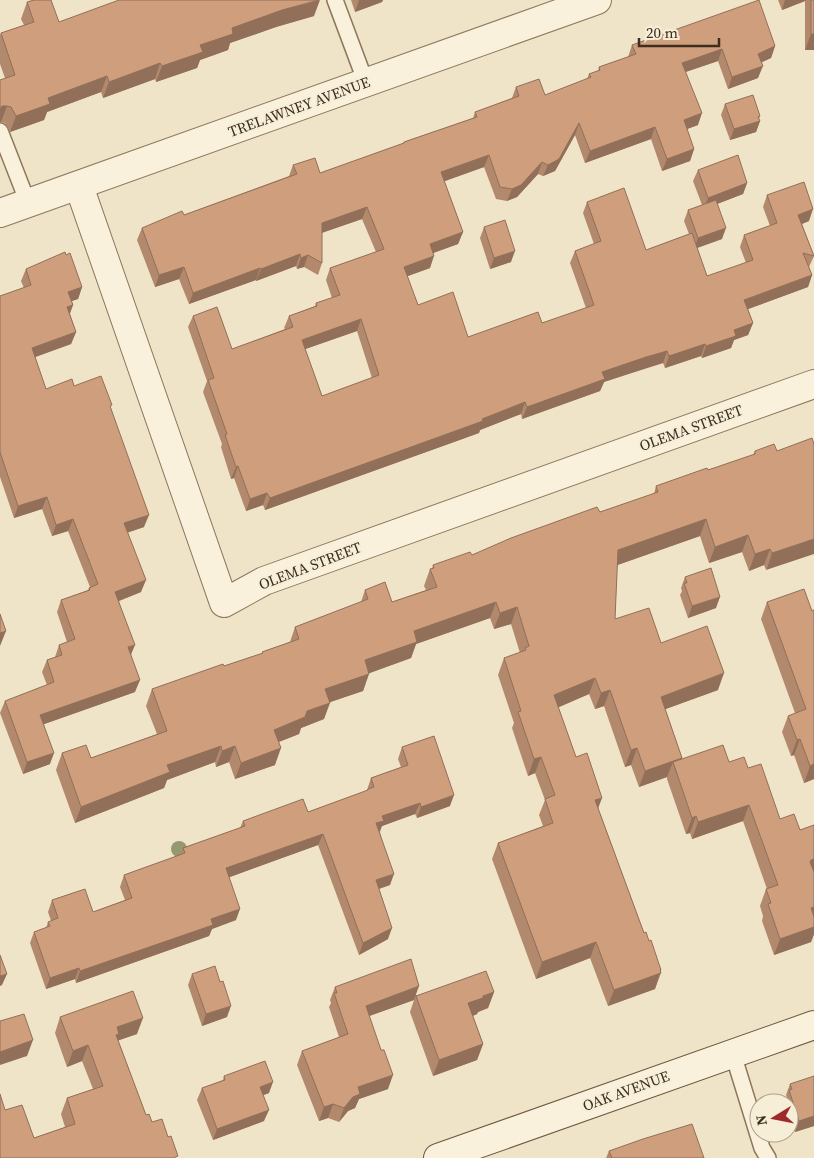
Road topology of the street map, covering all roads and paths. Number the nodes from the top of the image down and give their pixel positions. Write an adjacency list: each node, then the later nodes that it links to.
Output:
1 (335, 0): 3 (lane)
2 (597, 0): 3 (street, TRELAWNEY AVENUE)
3 (366, 83): 5 (street, TRELAWNEY AVENUE)
4 (0, 131): 6 (lane)
5 (78, 186): 6 (street, TRELAWNEY AVENUE); 8 (street, OLEMA STREET)
6 (28, 203): 7 (street, TRELAWNEY AVENUE)
7 (0, 213)
8 (814, 384)
9 (814, 1025): 10 (street, OAK AVENUE)
10 (733, 1054): 11 (street, OAK AVENUE); 12 (lane)
11 (438, 1158)
12 (768, 1158)

